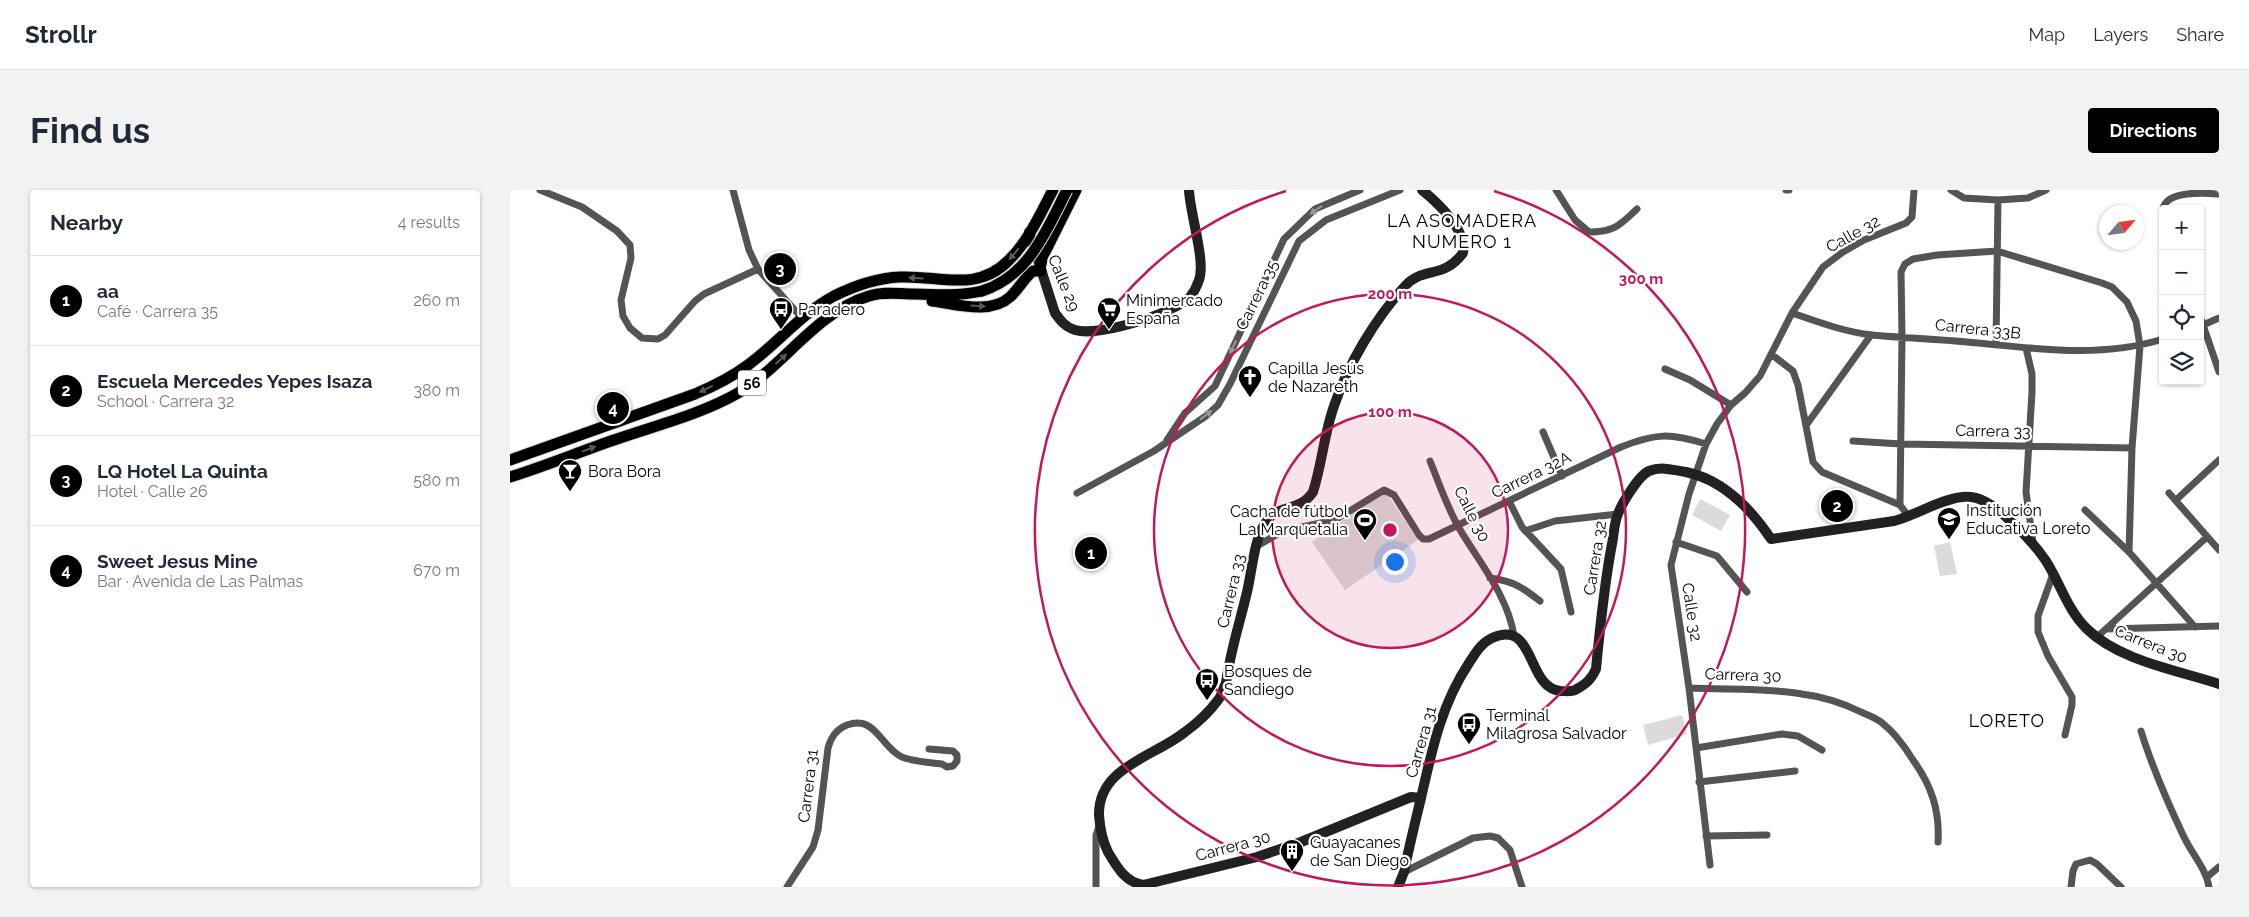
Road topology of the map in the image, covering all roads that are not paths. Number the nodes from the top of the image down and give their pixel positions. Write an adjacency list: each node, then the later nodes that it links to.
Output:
1 (540, 190): 21 (street)
2 (733, 190): 21 (street)
3 (1053, 190): 19 (main road, 56)
4 (1067, 190): 25 (main road, 56, bridge)
5 (1076, 190): 22 (main road)
6 (1189, 190): 22 (street, Calle 29)
7 (1361, 190): 16 (street); 44 (street, Carrera 35, one-way to 44)
8 (1400, 190): 16 (street, Carrera 35)
9 (1422, 190): 68 (street, Carrera 33)
10 (1556, 190): 18 (street)
11 (1914, 190): 26 (street, Calle 32)
12 (1951, 190): 15 (street)
13 (2046, 190): 15 (street)
14 (2219, 194): 17 (street)
15 (1998, 200): 20 (street)
16 (1370, 202): 44 (street, Carrera 35, one-way to 16)
17 (2165, 205)
18 (1637, 209)
19 (1029, 232): 22 (street, Calle 29); 23 (main road, 56, one-way to 23)
20 (1997, 251): 32 (street); 34 (street); 35 (street)
21 (758, 269): 27 (street)
22 (1041, 270): 24 (main road)
23 (994, 271): 24 (main road); 27 (main road, 56, one-way to 27)
24 (1016, 292): 25 (main road, one-way to 24)
25 (844, 307): 54 (main road, 56, one-way to 25)
26 (1792, 313): 31 (street, Carrera 33B); 37 (street, Calle 32)
27 (802, 318): 49 (main road, 56, one-way to 49)
28 (2219, 318): 29 (street)
29 (2204, 325)
30 (2204, 331): 39 (street)
31 (1871, 335): 32 (street, Carrera 33B); 41 (street)
32 (1902, 336): 34 (street, Carrera 33B); 46 (street)
33 (2160, 340): 35 (street, Carrera 33B)
34 (1996, 345): 36 (street, Carrera 33B)
35 (2140, 346): 36 (street, Carrera 33B); 48 (street)
36 (2026, 348): 47 (street)
37 (1771, 354): 40 (street, Calle 32); 41 (street)
38 (1665, 369): 40 (street)
39 (2219, 372)
40 (1731, 405): 45 (street, Calle 32)
41 (1806, 424): 59 (street)
42 (1543, 432): 53 (street)
43 (1853, 441): 46 (street, Carrera 33)
44 (1166, 442): 55 (street, Carrera 35)
45 (1706, 444): 52 (street, Calle 32); 53 (street, Carrera 32A)
46 (1901, 444): 47 (street, Carrera 33); 59 (street)
47 (2028, 446): 48 (street, Carrera 33); 67 (street)
48 (2132, 448): 70 (street)
49 (510, 460)
50 (2219, 460): 57 (street)
51 (1430, 461): 63 (street, Calle 30)
52 (1696, 474): 61 (street, Carrera 32); 62 (street, Carrera 32); 66 (street, Calle 32)
53 (1562, 476): 58 (street, Carrera 32A)
54 (510, 477)
55 (1077, 493)
56 (2169, 493): 57 (street)
57 (2176, 500): 65 (street)
58 (1509, 501): 63 (street, Carrera 32A); 64 (street)
59 (1900, 505): 62 (street)
60 (2086, 510): 70 (street)
61 (1618, 514): 64 (street); 84 (street, Carrera 32)
62 (1909, 517): 67 (street, Carrera 32)
63 (1458, 526): 68 (street, Carrera 32A); 72 (street, Calle 30)
64 (1525, 531): 76 (street)
65 (2208, 537): 69 (street); 73 (street)
66 (1676, 542): 74 (street); 83 (street, Calle 32)
67 (2033, 542): 71 (street, Carrera 30)
68 (1257, 546): 95 (street, Carrera 33)
69 (2219, 550)
70 (2130, 552): 73 (street)
71 (2053, 574): 81 (street, Carrera 30); 86 (street)
72 (1490, 578): 75 (street); 80 (street, Calle 30)
73 (2156, 584): 77 (street); 79 (street)
74 (1747, 592)
75 (1540, 602)
76 (1572, 612)
77 (2195, 627): 78 (street); 79 (street)
78 (2218, 628)
79 (2106, 629): 81 (street)
80 (1514, 636): 84 (street, Calle 30); 94 (street, Carrera 31)
81 (2097, 637): 82 (street, Carrera 30)
82 (2219, 684)
83 (1689, 688): 87 (street, Calle 32); 98 (street, Carrera 30)
84 (1572, 692)
85 (2141, 731): 102 (street)
86 (2064, 735)
87 (1696, 748): 90 (street); 93 (street, Calle 32)
88 (929, 749): 89 (street)
89 (946, 750): 91 (street); 91 (street)
90 (1822, 750)
91 (942, 764): 103 (street, Carrera 31)
92 (1795, 771): 93 (street)
93 (1699, 782): 97 (street, Calle 32)
94 (1421, 798): 95 (street, Carrera 30); 101 (street, Carrera 31)
95 (1100, 826): 104 (street)
96 (1767, 834): 97 (street)
97 (1706, 836): 99 (street, Calle 32)
98 (1938, 842)
99 (1710, 865)
100 (2219, 867): 102 (street)
101 (1404, 872): 105 (street, Carrera 31); 106 (street)
102 (2207, 877): 109 (street)
103 (787, 887)
104 (1096, 887)
105 (1398, 887)
106 (1522, 887)
107 (2071, 887): 108 (street)
108 (2121, 887)
109 (2209, 887)

